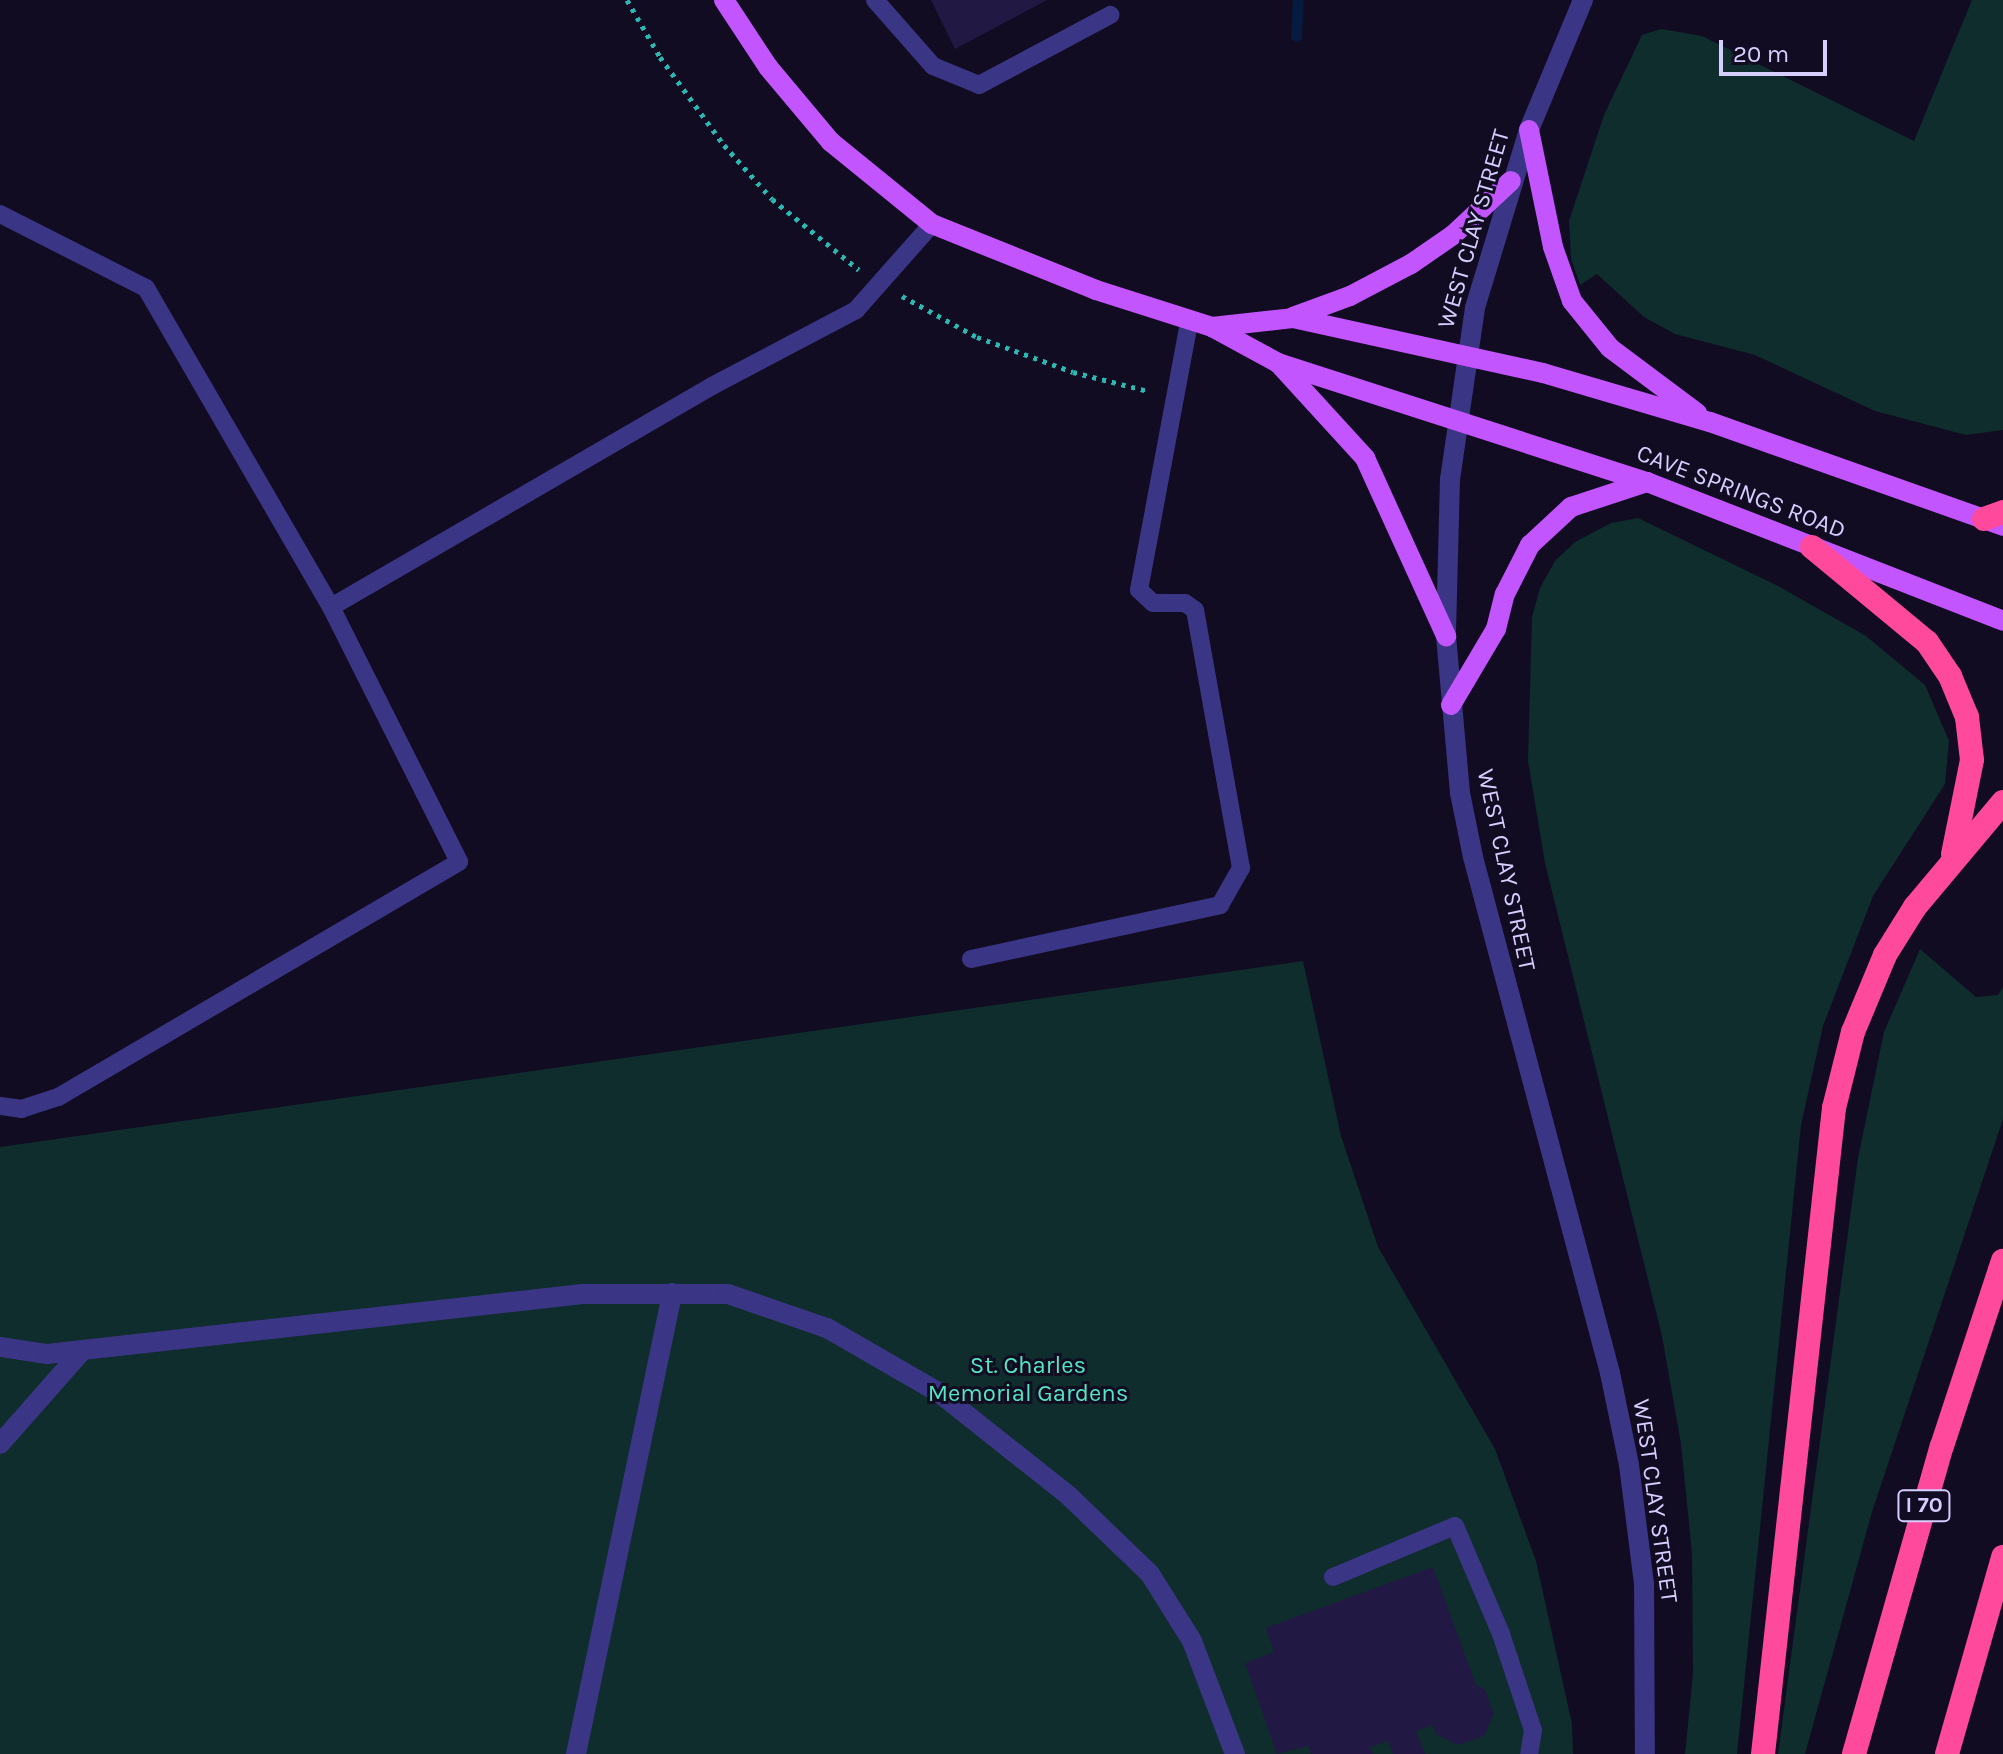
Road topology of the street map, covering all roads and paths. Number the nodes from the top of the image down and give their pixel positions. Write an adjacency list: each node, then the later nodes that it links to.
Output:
1 (627, 0): 10 (path)
2 (724, 0): 9 (main road)
3 (875, 0): 5 (lane)
4 (1583, 0): 6 (street, WEST CLAY STREET)
5 (1110, 15)
6 (1529, 130): 7 (street, WEST CLAY STREET); 18 (main road)
7 (1511, 181): 11 (main road); 14 (street, WEST CLAY STREET)
8 (0, 214): 22 (lane)
9 (932, 224): 10 (lane); 12 (main road)
10 (883, 285): 16 (path); 22 (lane)
11 (1293, 318): 13 (main road); 14 (main road, CAVE SPRINGS ROAD)
12 (1189, 322): 13 (main road); 16 (lane)
13 (1212, 327): 15 (main road)
14 (1466, 354): 17 (street, WEST CLAY STREET); 18 (main road, CAVE SPRINGS ROAD)
15 (1278, 363): 17 (main road, CAVE SPRINGS ROAD); 24 (main road)
16 (1177, 399): 28 (lane)
17 (1457, 420): 19 (main road, CAVE SPRINGS ROAD); 24 (street, WEST CLAY STREET)
18 (1710, 422): 20 (main road, CAVE SPRINGS ROAD)
19 (1647, 482): 21 (main road, CAVE SPRINGS ROAD); 25 (main road)
20 (1997, 519)
21 (1812, 547): 23 (main road, CAVE SPRINGS ROAD); 27 (highway)
22 (331, 607): 29 (lane)
23 (2003, 621)
24 (1446, 636): 25 (street, WEST CLAY STREET)
25 (1451, 705): 40 (street, WEST CLAY STREET)
26 (2003, 802): 27 (highway)
27 (1951, 860): 41 (highway)
28 (971, 959)
29 (0, 1106)
30 (2003, 1261): 42 (highway, I 70)
31 (672, 1293): 33 (street); 37 (street); 38 (street)
32 (0, 1347): 33 (street)
33 (82, 1351): 34 (street)
34 (0, 1444)
35 (2003, 1557): 43 (highway)
36 (1333, 1577): 39 (lane)
37 (576, 1754)
38 (1235, 1754)
39 (1529, 1754)
40 (1645, 1754)
41 (1763, 1754)
42 (1854, 1754)
43 (1947, 1754)

